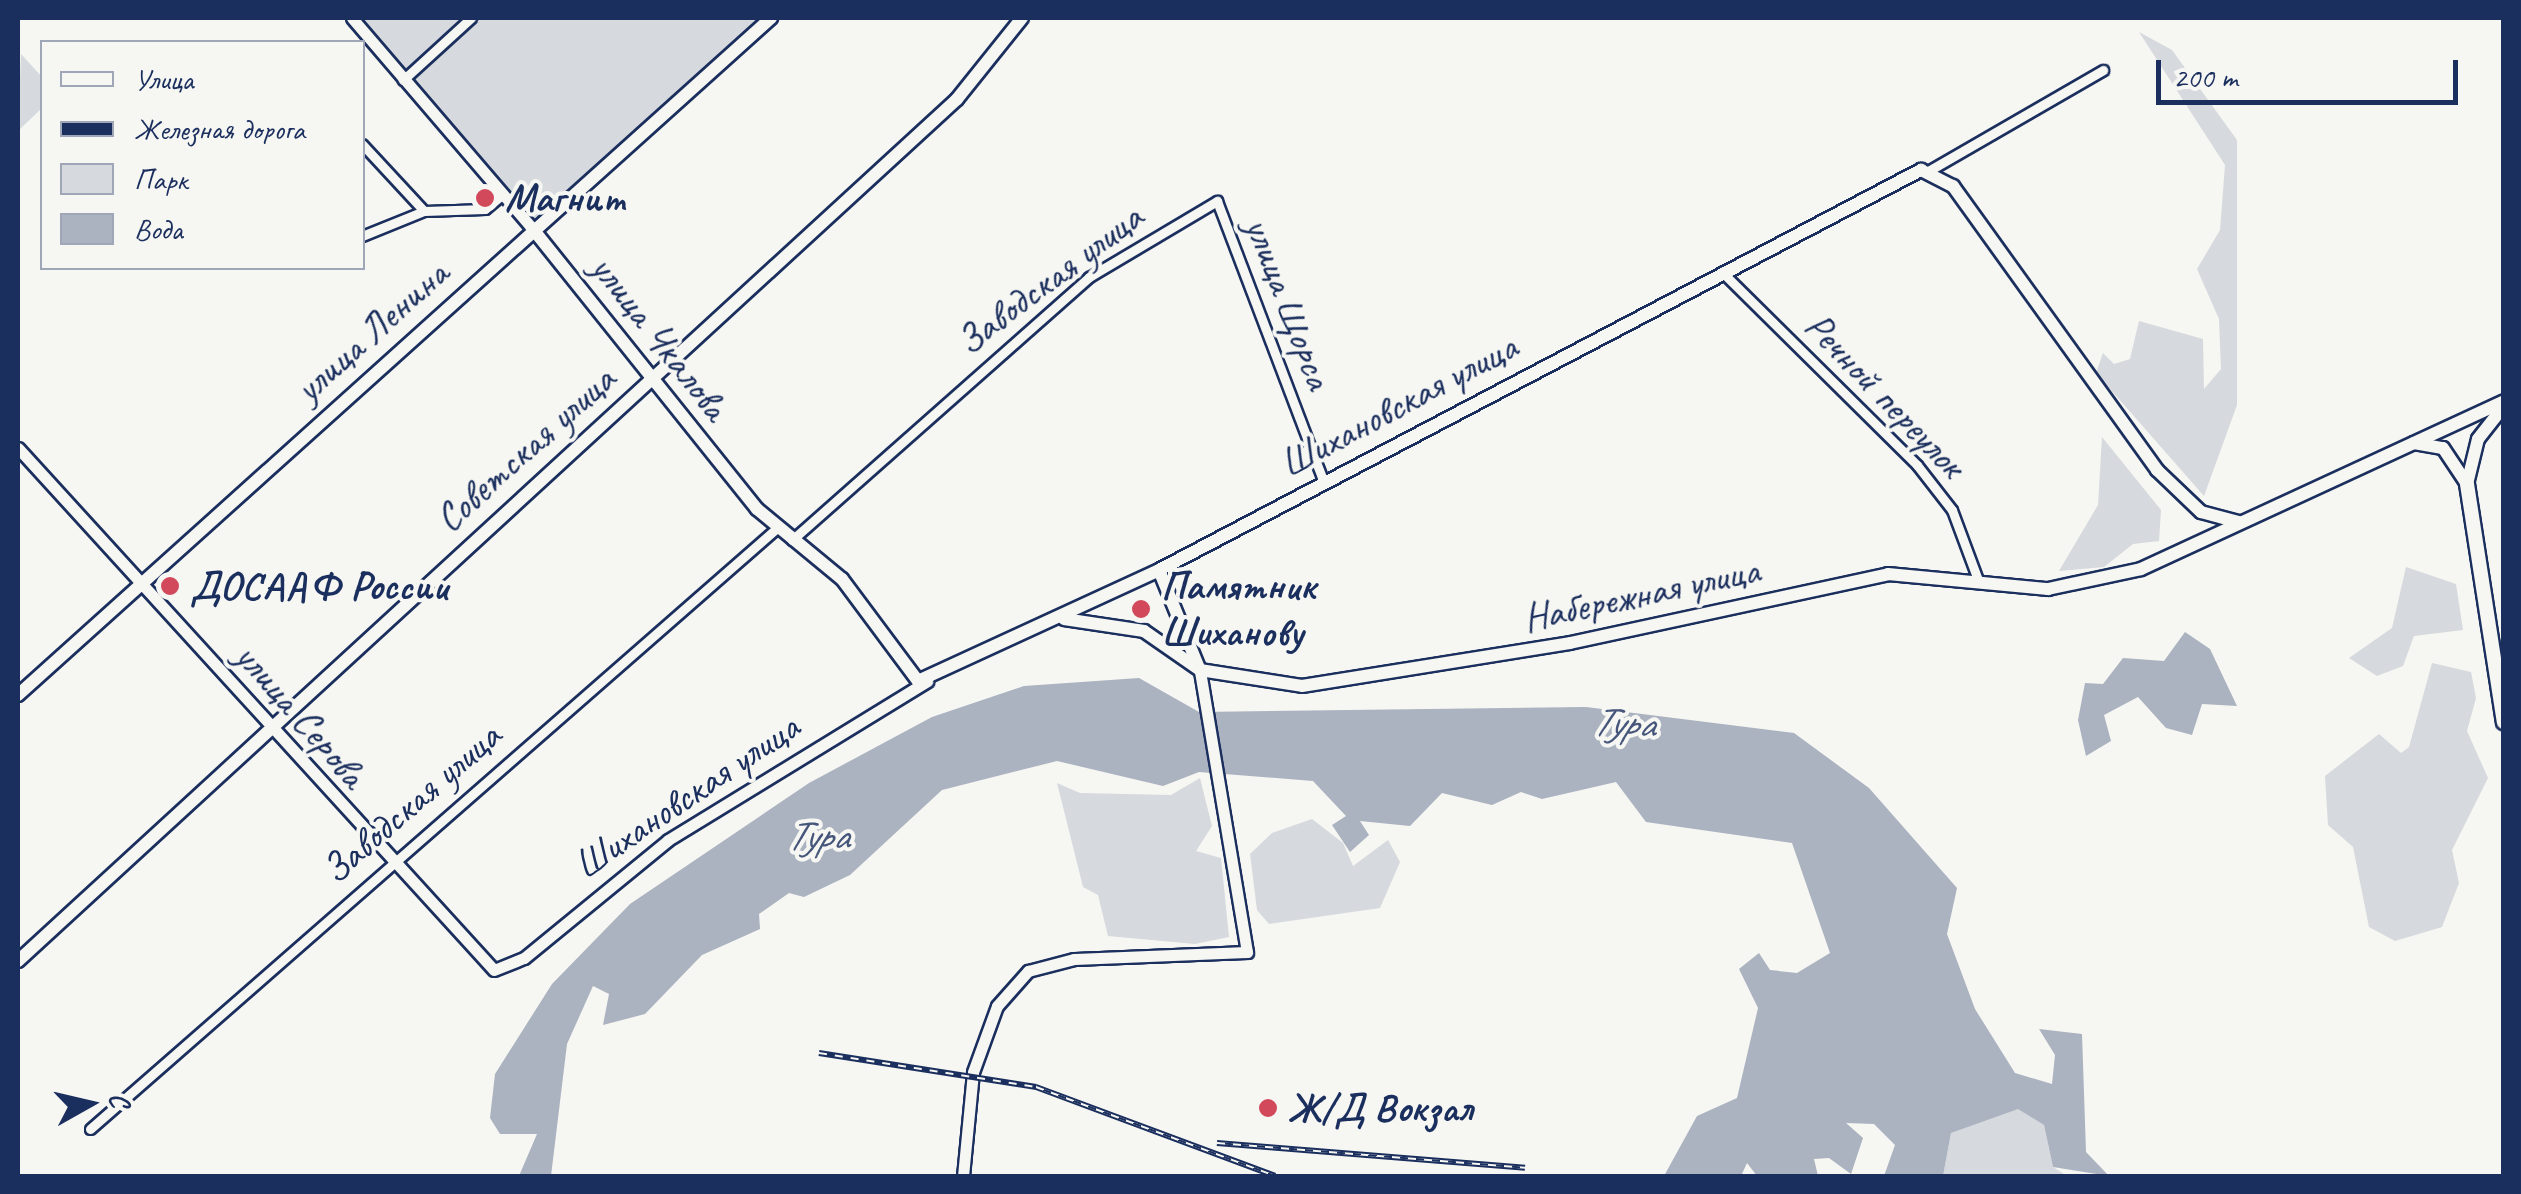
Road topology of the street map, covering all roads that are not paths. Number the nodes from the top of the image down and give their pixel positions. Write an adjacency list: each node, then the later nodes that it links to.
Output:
1 (352, 18): 6 (street, улица Чкалова)
2 (471, 18): 6 (street)
3 (771, 18): 12 (main road, улица Ленина)
4 (1022, 18): 15 (main road, Советская улица)
5 (2103, 70): 8 (street)
6 (403, 80): 9 (street, улица Чкалова)
7 (365, 147): 11 (street)
8 (1930, 170): 14 (main road, Шихановская улица); 21 (main road)
9 (503, 194): 11 (street); 12 (street, улица Чкалова)
10 (1218, 201): 19 (street, улица Щорса); 25 (street, Заводская улица)
11 (424, 212): 13 (street)
12 (532, 228): 15 (main road, улица Чкалова); 28 (main road, улица Ленина)
13 (365, 235)
14 (1720, 270): 19 (main road, Шихановская улица); 27 (street, Речной переулок)
15 (652, 377): 23 (main road, улица Чкалова); 34 (main road, Советская улица)
16 (2504, 404): 17 (main road, Набережная улица); 20 (main road)
17 (2401, 445): 20 (main road); 22 (main road, Набережная улица)
18 (18, 448): 28 (street, улица Серова)
19 (1324, 482): 26 (main road, Шихановская улица)
20 (2467, 484): 33 (main road)
21 (2201, 512): 22 (main road); 24 (street)
22 (2239, 522): 24 (main road, Набережная улица)
23 (777, 528): 25 (main road, улица Чкалова); 35 (street, Заводская улица)
24 (2212, 536): 27 (main road, Набережная улица)
25 (792, 540): 31 (main road, улица Чкалова)
26 (1159, 570): 29 (main road, Шихановская улица); 30 (main road)
27 (1978, 580): 30 (main road, Набережная улица)
28 (142, 581): 32 (main road, улица Ленина); 34 (street, улица Серова)
29 (1057, 619): 30 (main road, Набережная улица); 31 (main road, Шихановская улица)
30 (1200, 670): 39 (street)
31 (927, 681): 37 (street, Шихановская улица)
32 (18, 696)
33 (2504, 722)
34 (269, 727): 35 (street, улица Серова); 36 (main road, Советская улица)
35 (386, 861): 37 (street, улица Серова); 38 (street, Заводская улица)
36 (18, 961)
37 (502, 970)
38 (90, 1130)
39 (963, 1176)

